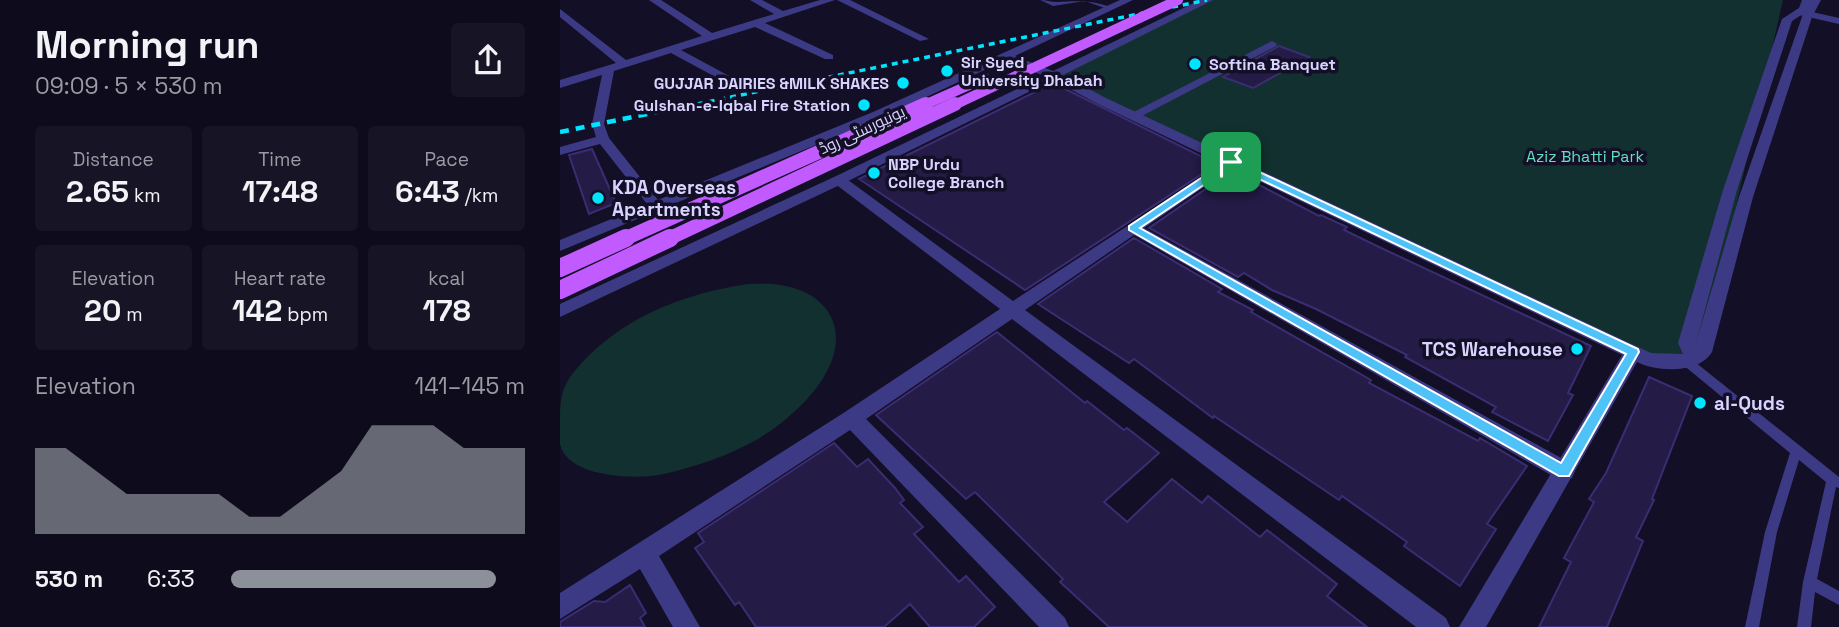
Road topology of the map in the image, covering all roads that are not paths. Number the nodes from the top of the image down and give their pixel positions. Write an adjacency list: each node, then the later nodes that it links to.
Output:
1 (654, 0): 17 (street)
2 (755, 0): 14 (street)
3 (830, 0): 14 (street)
4 (842, 0): 18 (street)
5 (1043, 0): 6 (lane)
6 (1085, 0): 12 (lane)
7 (1128, 0): 12 (street)
8 (1155, 0): 36 (main road, یونیورسٹی روڈ, bridge)
9 (1178, 0): 37 (main road, یونیورسٹی روڈ, bridge)
10 (1208, 0): 25 (street)
11 (1808, 6): 15 (street); 41 (street)
12 (1110, 8): 21 (street)
13 (560, 12): 23 (street)
14 (783, 15): 16 (street)
15 (1839, 21)
16 (756, 23): 17 (street); 22 (street)
17 (710, 37): 20 (street)
18 (923, 39)
19 (1272, 44): 28 (street)
20 (672, 49): 23 (street); 26 (street)
21 (1006, 56): 25 (street); 33 (street)
22 (829, 57)
23 (624, 64): 24 (street)
24 (609, 69): 27 (street); 29 (street)
25 (1055, 76): 28 (street); 32 (street)
26 (727, 79)
27 (560, 84)
28 (1134, 116): 31 (street)
29 (603, 139): 30 (street); 33 (street)
30 (560, 151)
31 (1231, 162): 34 (street); 40 (street)
32 (839, 180): 38 (street); 39 (street)
33 (656, 206): 35 (street)
34 (1133, 228): 38 (street); 44 (street)
35 (560, 246)
36 (560, 268)
37 (560, 290)
38 (1013, 307): 42 (street); 52 (street)
39 (560, 311)
40 (1633, 352): 41 (street); 44 (street)
41 (1690, 358): 43 (lane)
42 (852, 418): 46 (street); 51 (street)
43 (1796, 452): 45 (lane); 54 (lane)
44 (1564, 471): 53 (street)
45 (1835, 482): 47 (lane)
46 (643, 552): 49 (street); 50 (street)
47 (1810, 582): 48 (lane); 55 (lane)
48 (1839, 598)
49 (560, 607)
50 (687, 627)
51 (1056, 627)
52 (1437, 627)
53 (1472, 627)
54 (1752, 627)
55 (1804, 627)

